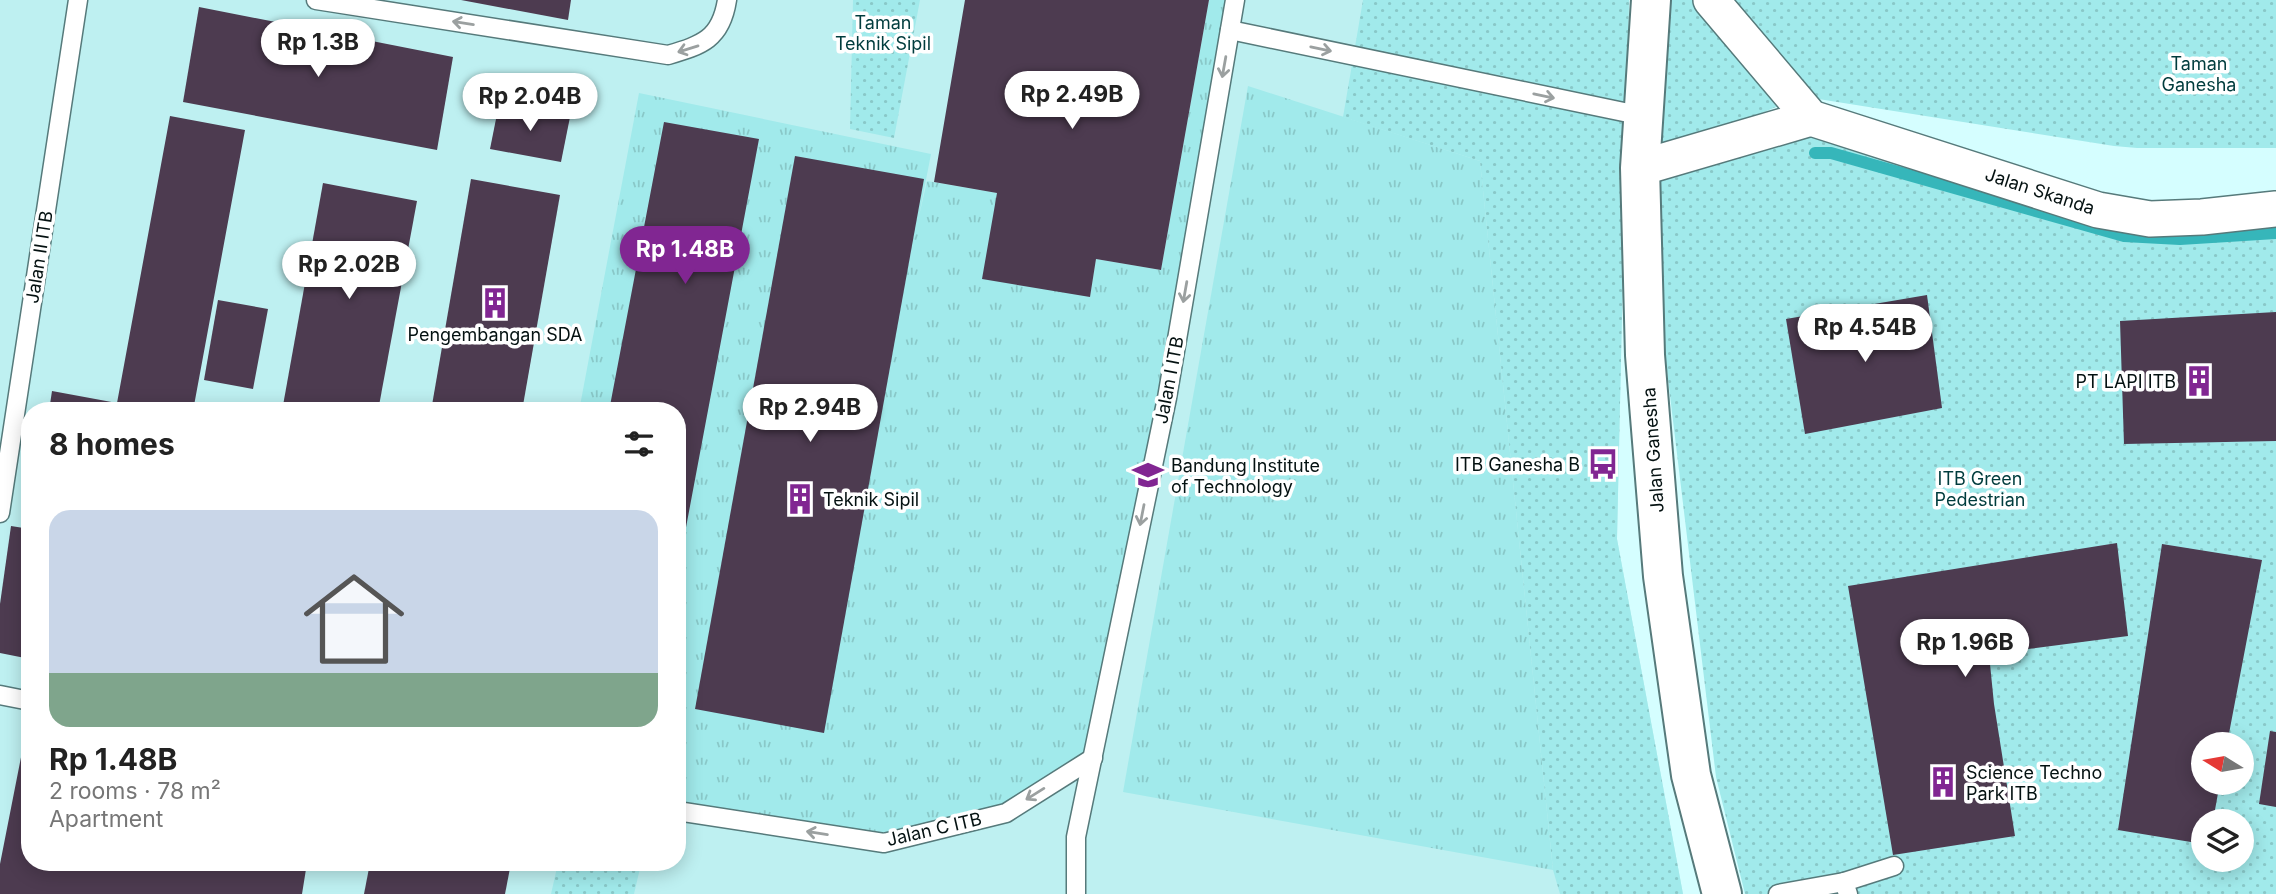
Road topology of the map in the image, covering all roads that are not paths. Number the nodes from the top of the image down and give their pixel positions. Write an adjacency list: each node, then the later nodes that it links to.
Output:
1 (78, 0): 12 (lane, Jalan II ITB)
2 (316, 0): 3 (lane, one-way to 2)
3 (727, 0)
4 (1235, 0): 7 (lane, Jalan I ITB)
5 (1651, 0): 8 (street, Jalan Ganesha)
6 (1711, 0): 9 (street)
7 (1230, 30): 8 (lane, one-way to 8); 15 (lane, Jalan I ITB, one-way to 15)
8 (1643, 117): 10 (street, Jalan Ganesha)
9 (1811, 118): 10 (street); 11 (street, Jalan Skanda)
10 (1640, 168): 20 (street, Jalan Ganesha)
11 (2276, 209)
12 (0, 513)
13 (0, 695): 14 (lane)
14 (21, 699)
15 (1093, 758): 16 (lane, Jalan C ITB, one-way to 16); 19 (lane, Jalan I ITB)
16 (686, 812)
17 (1894, 866): 18 (lane)
18 (1846, 888): 21 (lane)
19 (1076, 894)
20 (1722, 894)
21 (1778, 894)

